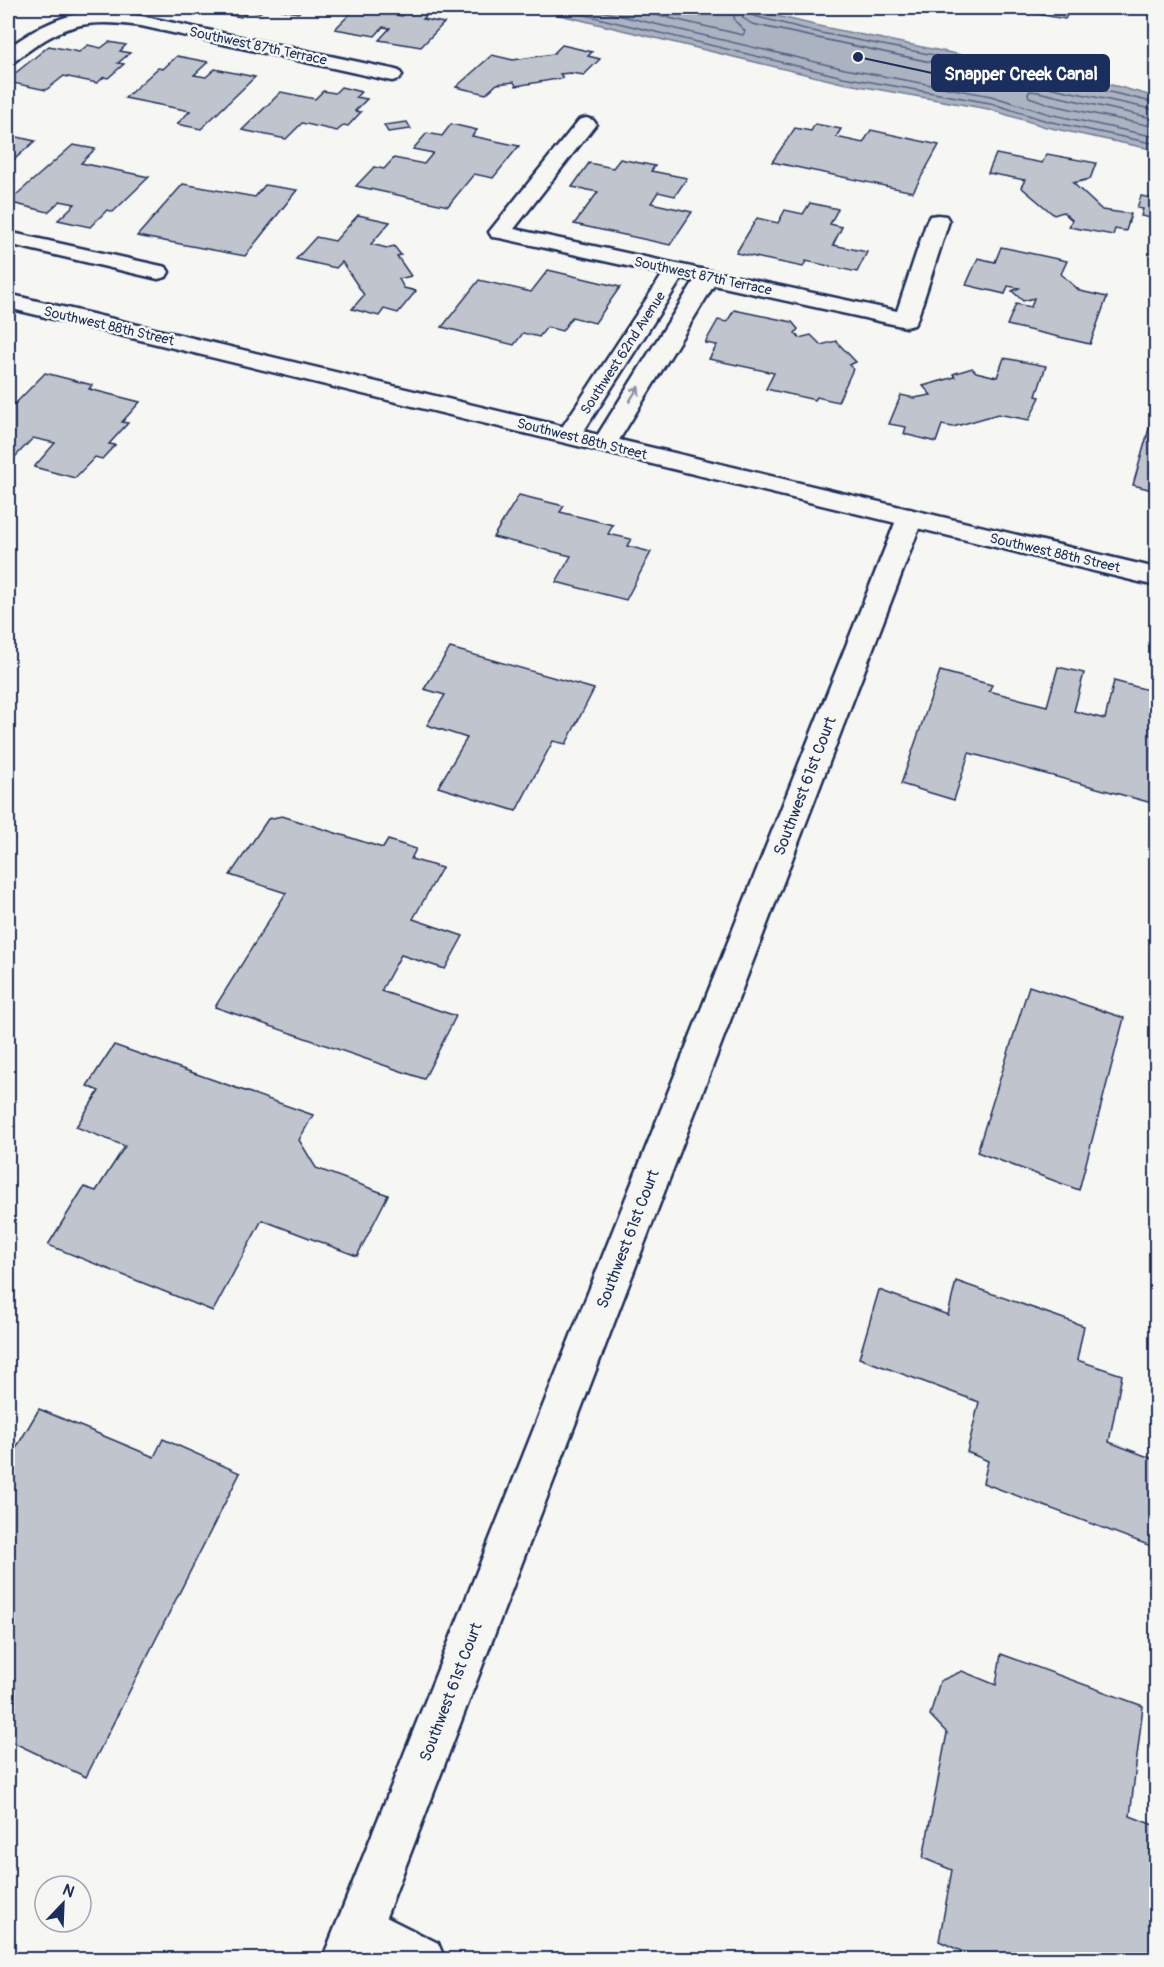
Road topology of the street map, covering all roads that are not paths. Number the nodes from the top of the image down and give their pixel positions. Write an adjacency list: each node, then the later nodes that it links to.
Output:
1 (11, 51): 2 (street, Southwest 87th Terrace)
2 (392, 75)
3 (586, 124): 6 (street, Southwest 87th Terrace)
4 (938, 221): 8 (street, Southwest 87th Terrace)
5 (8, 238): 7 (street)
6 (676, 271): 8 (street, Southwest 87th Terrace); 10 (street, Southwest 62nd Avenue)
7 (158, 272)
8 (707, 278): 11 (street, Southwest 62nd Avenue, one-way to 8)
9 (8, 301): 10 (street, Southwest 88th Street)
10 (569, 435): 11 (street, Southwest 88th Street)
11 (604, 444): 12 (street, Southwest 88th Street)
12 (910, 518): 13 (street, Southwest 88th Street); 14 (street, Southwest 61st Court)
13 (1156, 577)
14 (352, 1944): 15 (street)
15 (421, 1959)

